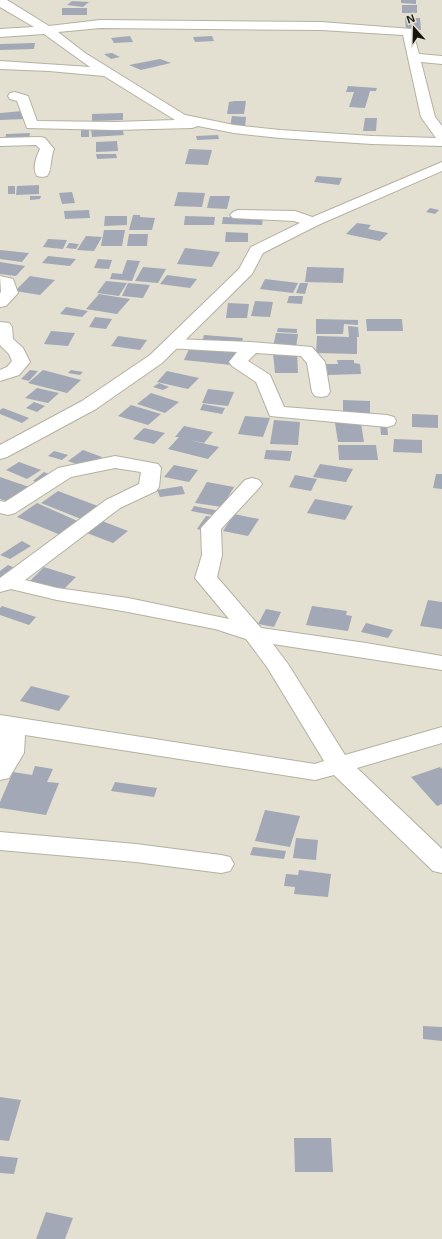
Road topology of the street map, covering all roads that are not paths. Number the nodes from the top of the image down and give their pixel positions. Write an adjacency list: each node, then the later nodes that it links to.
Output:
1 (0, 0): 2 (street)
2 (46, 30): 3 (street); 4 (street); 7 (street)
3 (0, 33)
4 (414, 57): 5 (street); 12 (street)
5 (442, 60)
6 (0, 65): 7 (street)
7 (115, 76): 11 (street)
8 (30, 89): 9 (street)
9 (15, 96): 10 (street); 11 (street)
10 (0, 98)
11 (208, 124): 14 (street)
12 (442, 136)
13 (0, 142): 16 (street)
14 (442, 142)
15 (442, 166): 18 (street)
16 (42, 173)
17 (238, 216): 18 (street)
18 (313, 222): 22 (street)
19 (0, 280): 20 (street)
20 (0, 302)
21 (0, 327): 24 (street)
22 (173, 344): 23 (street); 27 (street)
23 (251, 347): 25 (street); 26 (street)
24 (0, 376)
25 (321, 392)
26 (387, 421)
27 (0, 453)
28 (252, 484): 31 (street)
29 (0, 507): 30 (street)
30 (4, 584): 31 (street)
31 (254, 634): 32 (street); 35 (street)
32 (442, 663)
33 (6, 724): 35 (street); 36 (street)
34 (442, 735): 35 (street)
35 (339, 765): 39 (street)
36 (0, 772)
37 (0, 841): 38 (street)
38 (221, 864)
39 (442, 864)

